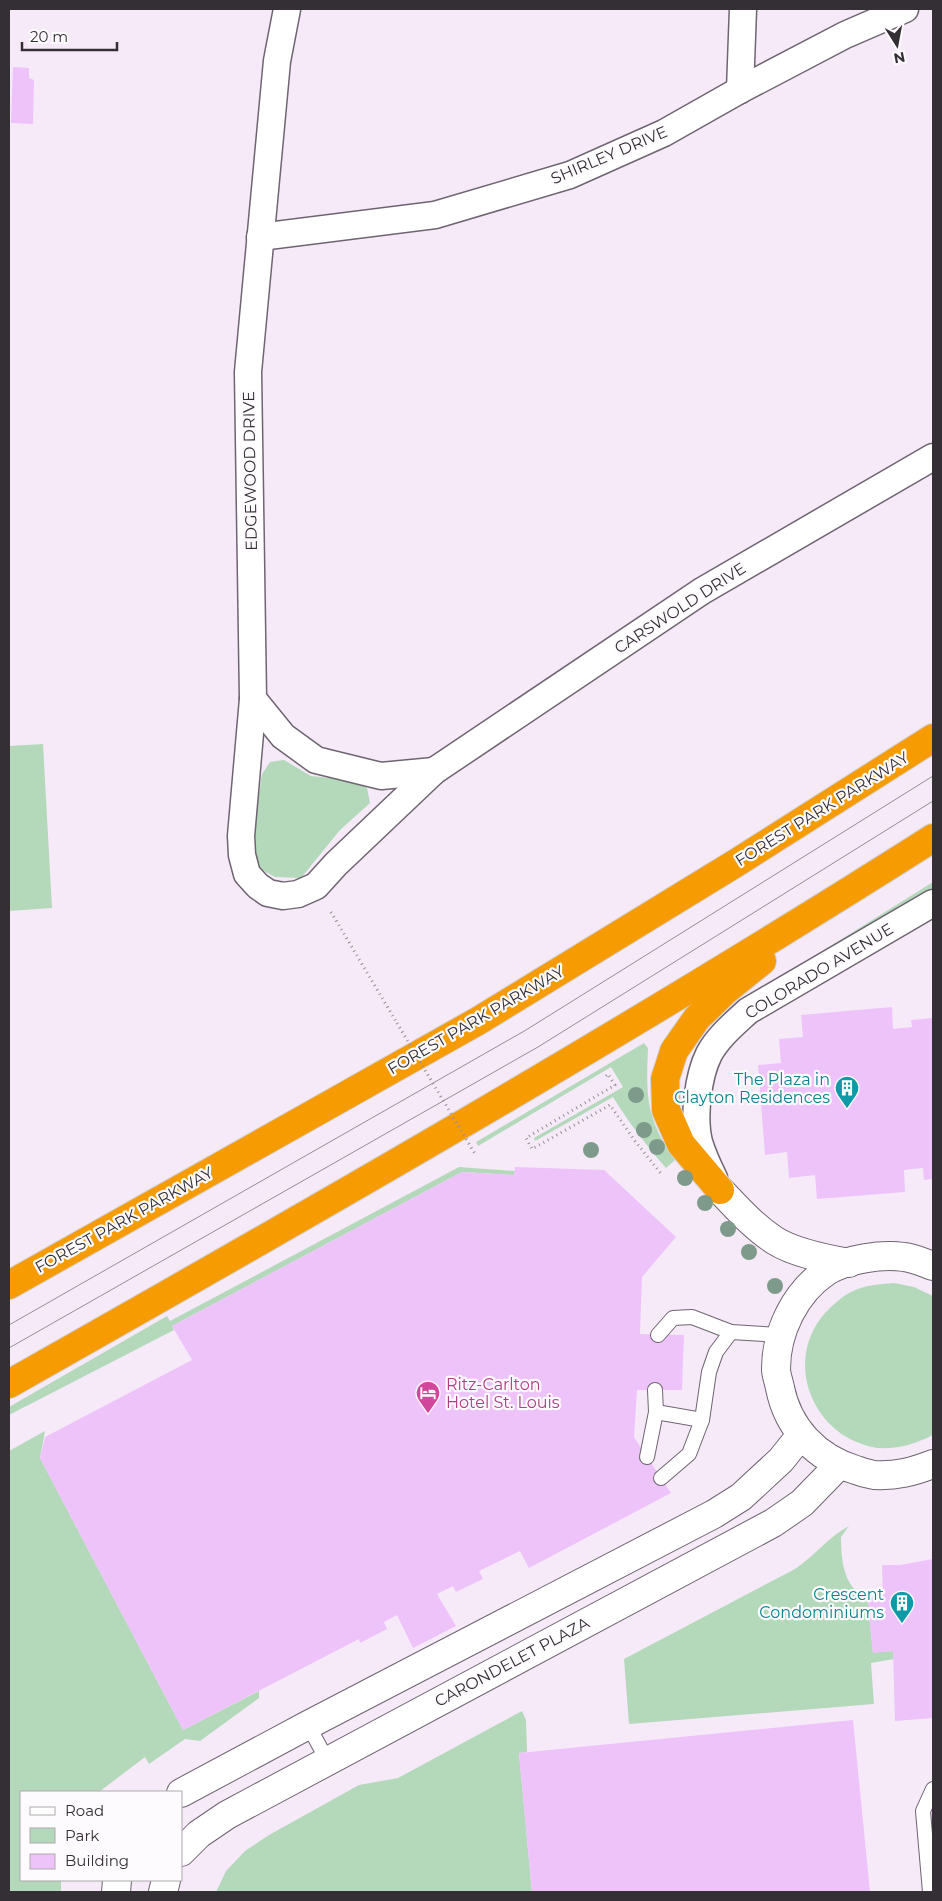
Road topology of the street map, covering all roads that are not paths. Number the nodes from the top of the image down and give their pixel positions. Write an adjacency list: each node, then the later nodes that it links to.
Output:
1 (287, 9): 5 (street, EDGEWOOD DRIVE)
2 (743, 9): 4 (street)
3 (905, 9): 4 (street, SHIRLEY DRIVE)
4 (740, 90): 5 (street, SHIRLEY DRIVE)
5 (260, 237): 7 (street, EDGEWOOD DRIVE)
6 (933, 457): 9 (street, CARSWOLD DRIVE)
7 (253, 699): 9 (street, CARSWOLD DRIVE); 12 (street, EDGEWOOD DRIVE)
8 (933, 738): 17 (highway, FOREST PARK PARKWAY)
9 (434, 771): 12 (street, CARSWOLD DRIVE)
10 (933, 838): 11 (highway)
11 (860, 884): 14 (highway); 21 (highway)
12 (298, 894)
13 (933, 903): 14 (street, COLORADO AVENUE)
14 (720, 1190): 15 (street, COLORADO AVENUE)
15 (849, 1263): 16 (street); 20 (street)
16 (933, 1266)
17 (9, 1285)
18 (731, 1332): 19 (lane); 20 (lane); 24 (lane)
19 (658, 1335)
20 (780, 1335): 25 (street)
21 (9, 1384)
22 (655, 1390): 23 (lane)
23 (656, 1412): 24 (lane); 26 (lane)
24 (702, 1420): 29 (lane)
25 (801, 1435): 28 (street); 30 (street)
26 (647, 1457)
27 (933, 1464): 28 (street)
28 (839, 1465): 31 (street, CARONDELET PLAZA)
29 (661, 1478)
30 (308, 1725): 31 (lane); 33 (street)
31 (327, 1760): 34 (street, CARONDELET PLAZA)
32 (933, 1789): 35 (lane)
33 (182, 1792)
34 (182, 1851)
35 (930, 1892)

